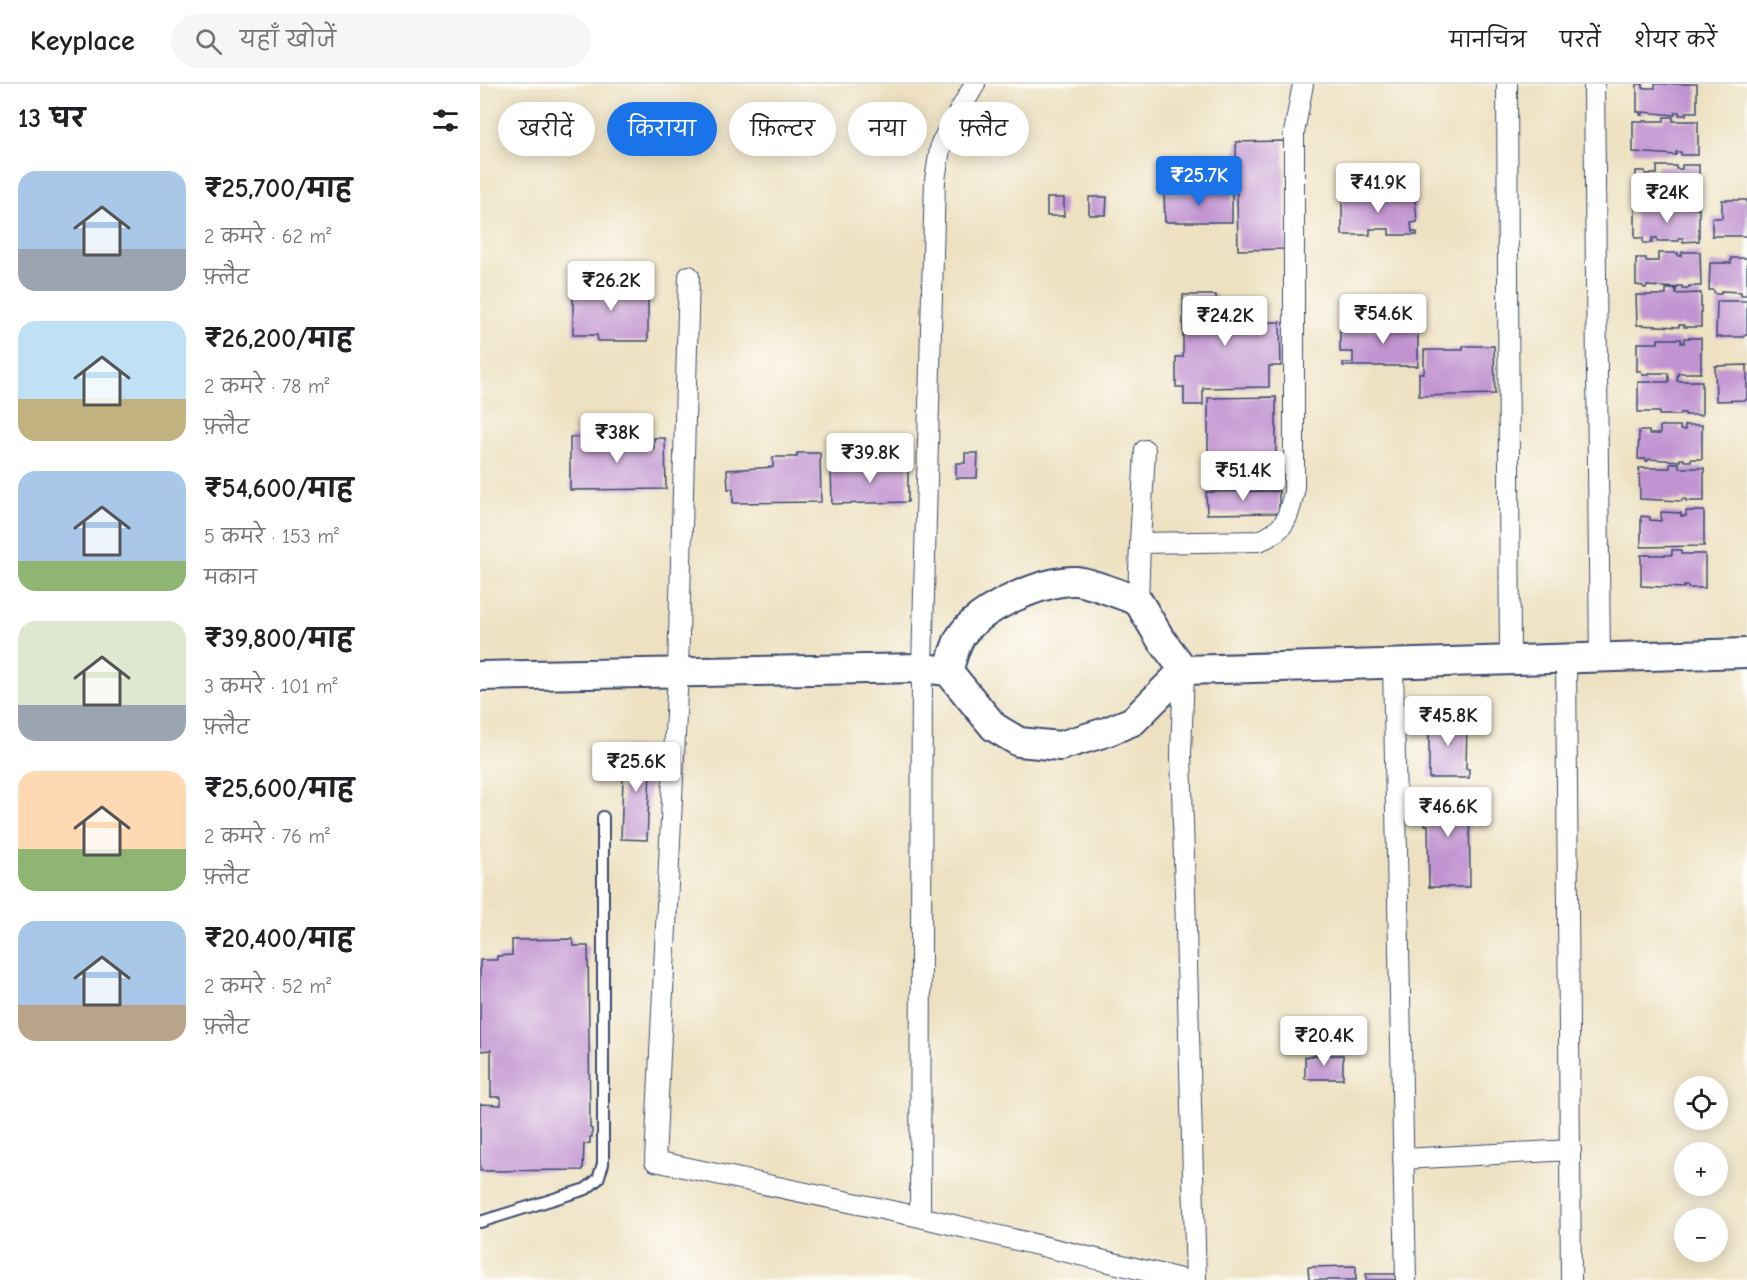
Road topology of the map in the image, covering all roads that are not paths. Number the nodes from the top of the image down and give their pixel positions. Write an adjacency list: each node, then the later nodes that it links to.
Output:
1 (975, 84): 14 (street)
2 (1303, 84): 7 (street)
3 (1507, 84): 12 (street)
4 (1594, 84): 10 (street)
5 (689, 276): 16 (street)
6 (1145, 450): 7 (street)
7 (1140, 543): 8 (street)
8 (1138, 601): 14 (street); 15 (street)
9 (1747, 653): 10 (street)
10 (1599, 659): 11 (street)
11 (1566, 660): 12 (street); 19 (street)
12 (1510, 661): 13 (street)
13 (1393, 665): 15 (street); 20 (street)
14 (935, 669): 15 (street); 16 (street); 21 (street)
15 (1184, 670): 24 (street)
16 (678, 671): 17 (street); 21 (street)
17 (480, 676)
18 (603, 817): 22 (lane)
19 (1571, 1150): 20 (street); 26 (street)
20 (1403, 1159): 25 (street)
21 (920, 1217): 23 (street)
22 (480, 1222)
23 (1185, 1280)
24 (1196, 1280)
25 (1406, 1280)
26 (1571, 1280)

